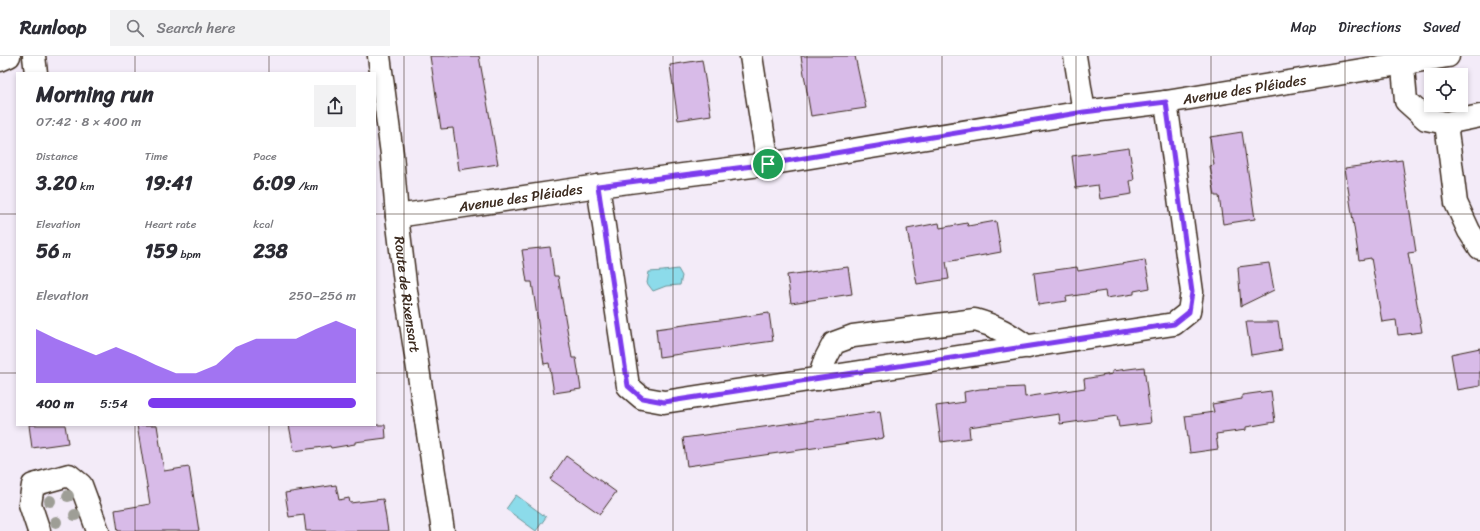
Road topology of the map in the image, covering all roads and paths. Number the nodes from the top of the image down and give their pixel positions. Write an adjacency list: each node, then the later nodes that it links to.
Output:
1 (9, 56): 8 (street)
2 (34, 56): 9 (street)
3 (378, 56): 16 (street, Route de Rixensart)
4 (751, 56): 14 (street)
5 (1075, 56): 11 (street)
6 (1448, 56): 7 (street, Avenue des Pléiades)
7 (1403, 59): 10 (street, Avenue des Pléiades); 13 (street)
8 (0, 60)
9 (36, 72)
10 (1166, 102): 11 (street, Avenue des Pléiades); 18 (street)
11 (1084, 112): 14 (street, Avenue des Pléiades)
12 (1480, 116): 13 (street)
13 (1446, 123): 17 (street)
14 (768, 164): 15 (street, Avenue des Pléiades)
15 (598, 186): 16 (street, Avenue des Pléiades); 19 (street)
16 (397, 216): 22 (street, Route de Rixensart)
17 (1480, 248)
18 (1028, 347): 19 (street); 19 (street)
19 (819, 379)
20 (40, 531): 21 (street)
21 (98, 531)
22 (442, 531)

